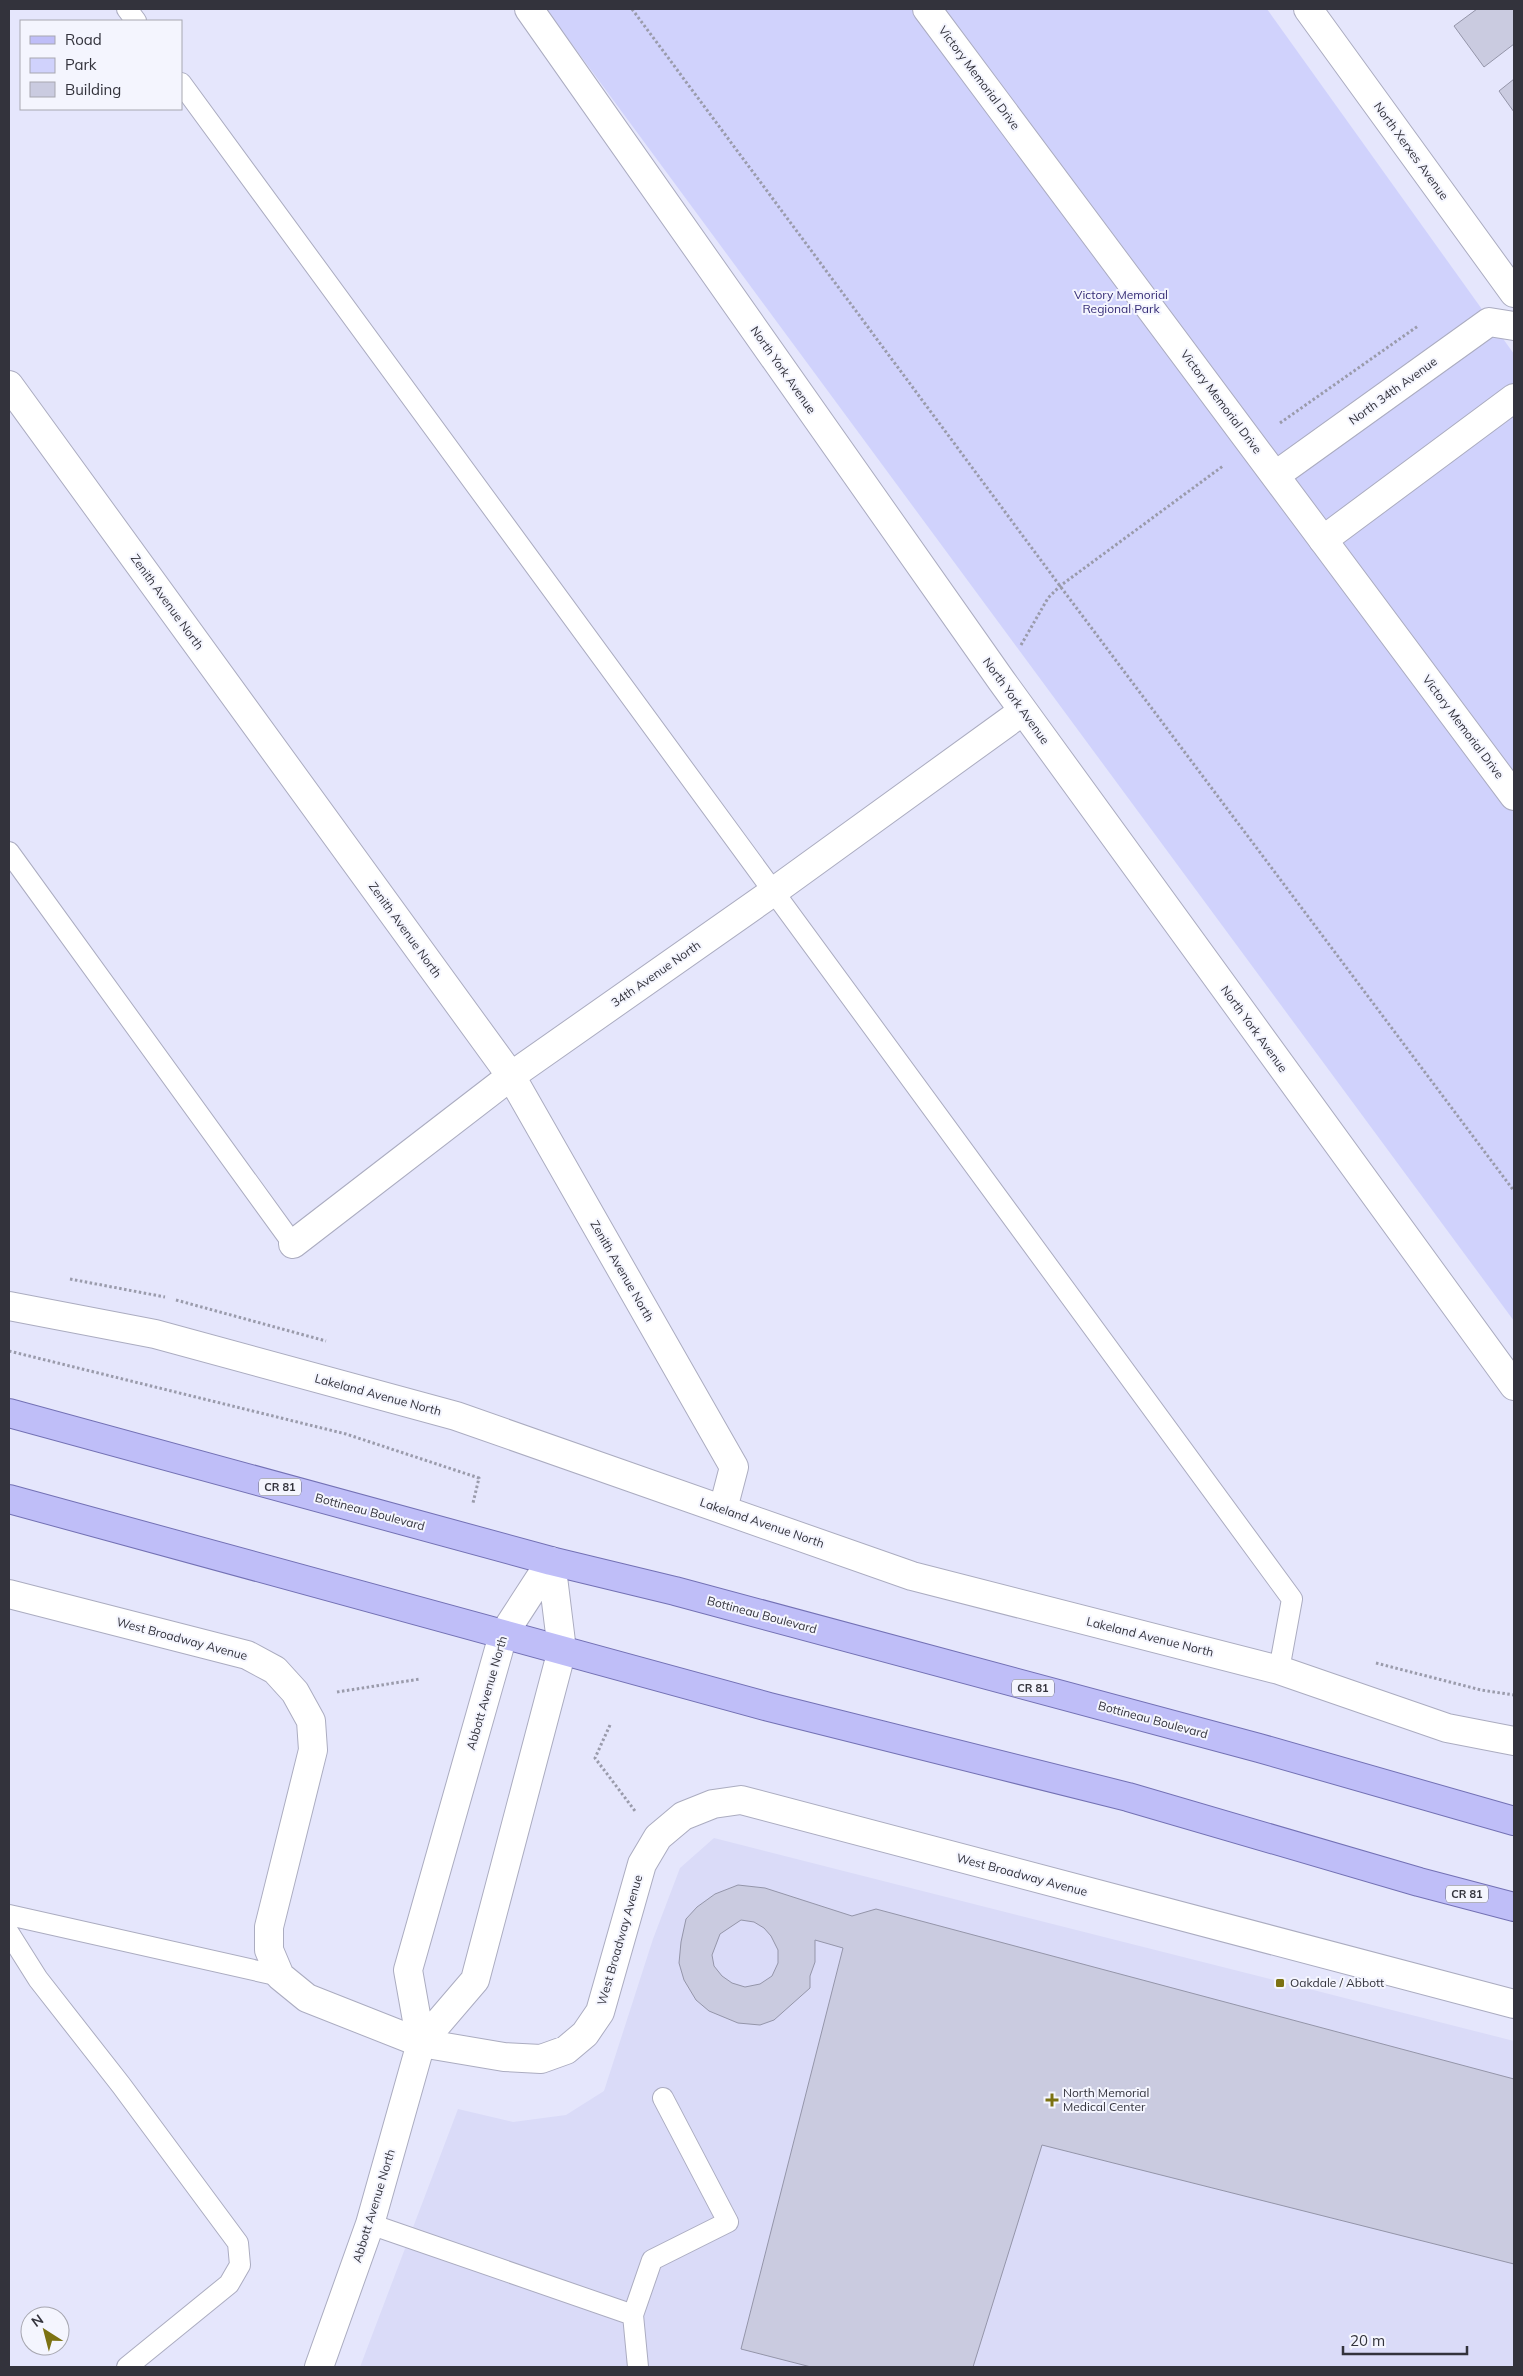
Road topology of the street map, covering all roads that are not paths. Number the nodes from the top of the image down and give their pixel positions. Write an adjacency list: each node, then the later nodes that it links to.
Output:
1 (126, 9): 5 (lane)
2 (529, 9): 13 (street, North York Avenue)
3 (927, 9): 11 (street, Victory Memorial Drive)
4 (1308, 9): 7 (street, North Xerxes Avenue)
5 (135, 20)
6 (182, 85): 16 (lane)
7 (1514, 293)
8 (1514, 326): 11 (street, North 34th Avenue)
9 (9, 385): 17 (street, Zenith Avenue North)
10 (1514, 398): 12 (street)
11 (1276, 476): 12 (street, Victory Memorial Drive)
12 (1323, 540): 14 (street, Victory Memorial Drive)
13 (1023, 711): 16 (street, 34th Avenue North); 20 (street, North York Avenue)
14 (1514, 796)
15 (9, 852): 18 (lane)
16 (773, 892): 17 (street, 34th Avenue North); 28 (lane)
17 (511, 1076): 18 (street, 34th Avenue North); 23 (street, Zenith Avenue North)
18 (293, 1244)
19 (9, 1306): 23 (street, Lakeland Avenue North)
20 (1514, 1386)
21 (9, 1413): 24 (main road, Bottineau Boulevard / CR 81)
22 (9, 1499): 26 (main road, CR 81)
23 (723, 1509): 28 (street, Lakeland Avenue North)
24 (551, 1561): 26 (street, Abbott Avenue North); 27 (street, Abbott Avenue North); 30 (main road, Bottineau Boulevard / CR 81)
25 (9, 1594): 34 (street, West Broadway Avenue)
26 (503, 1635): 27 (main road, CR 81); 36 (street, Abbott Avenue North)
27 (562, 1650): 31 (main road, CR 81); 36 (street, Abbott Avenue North)
28 (1279, 1670): 29 (street, Lakeland Avenue North)
29 (1514, 1741)
30 (1514, 1821)
31 (1514, 1907)
32 (9, 1915): 34 (lane)
33 (9, 1933): 40 (lane)
34 (280, 1976): 36 (street, West Broadway Avenue)
35 (1514, 2004): 36 (street, West Broadway Avenue)
36 (421, 2043): 38 (street, Abbott Avenue North)
37 (663, 2098): 39 (lane)
38 (370, 2224): 39 (lane); 41 (street, Abbott Avenue North)
39 (633, 2315): 42 (lane)
40 (127, 2367)
41 (319, 2367)
42 (638, 2367)

